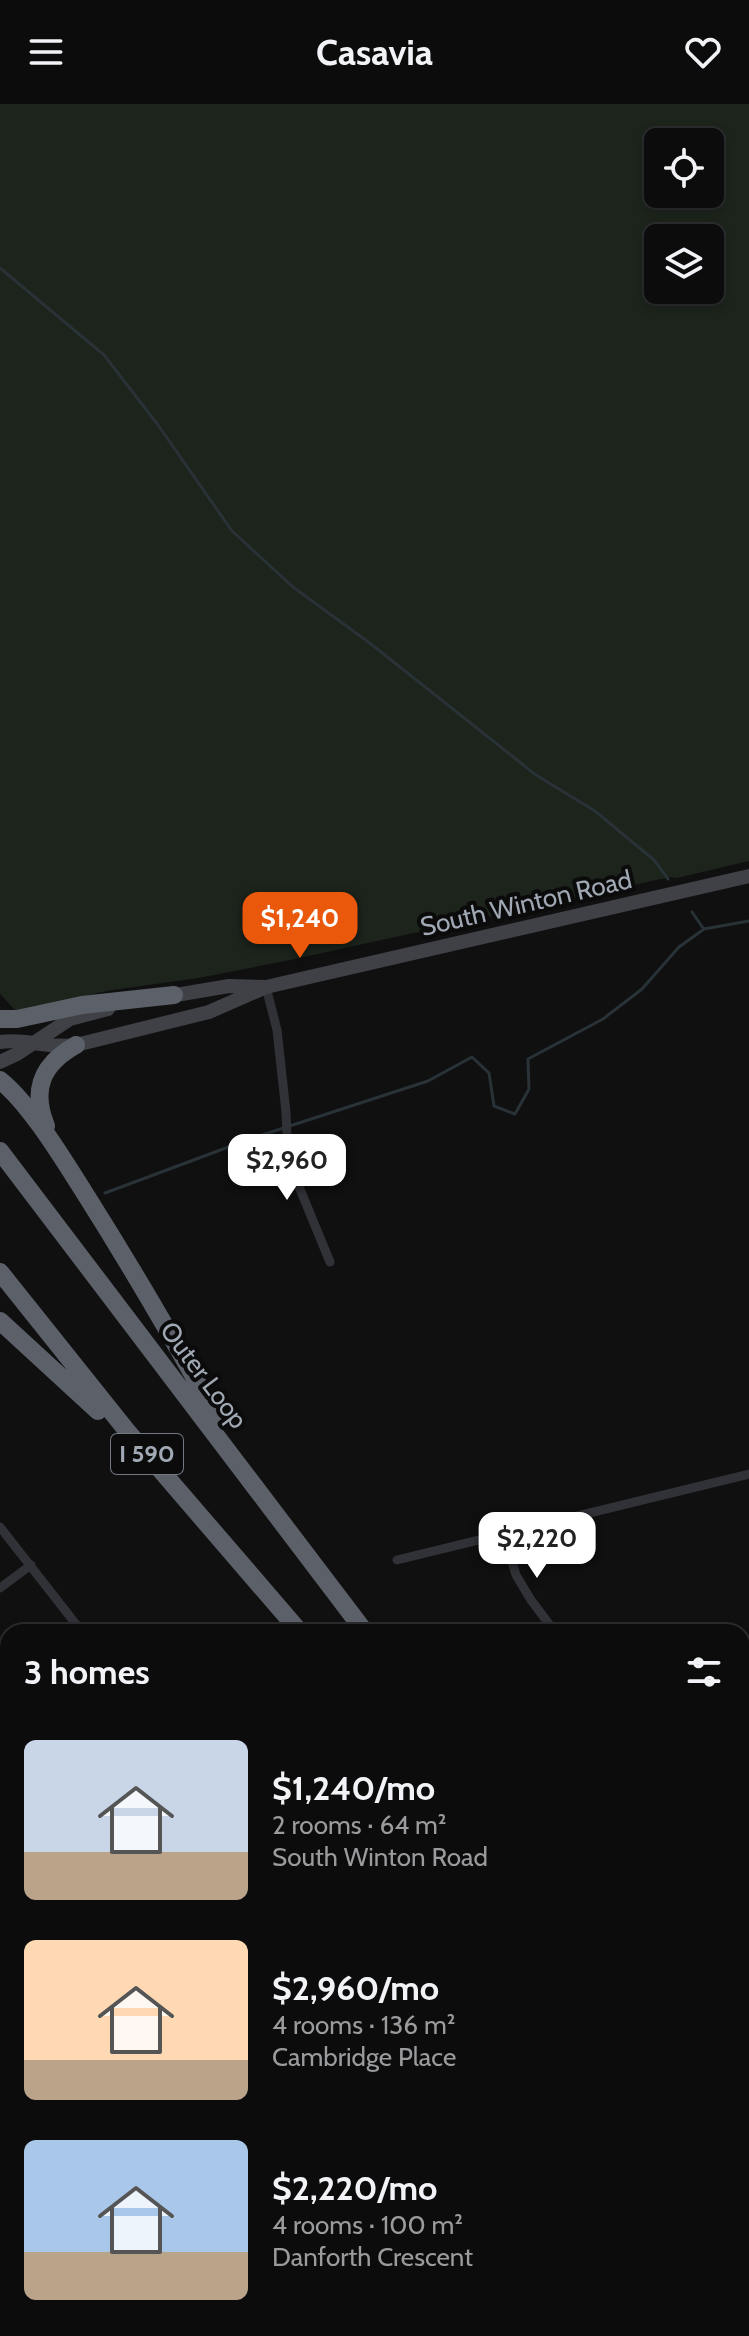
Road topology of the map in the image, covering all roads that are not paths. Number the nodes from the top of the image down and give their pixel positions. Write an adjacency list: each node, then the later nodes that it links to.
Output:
1 (749, 876): 2 (main road, South Winton Road)
2 (266, 987): 3 (main road, South Winton Road); 7 (main road, South Winton Road); 12 (street)
3 (174, 995): 4 (highway); 6 (main road, South Winton Road)
4 (0, 1019)
5 (0, 1042): 6 (main road, South Winton Road)
6 (32, 1044): 7 (main road, South Winton Road); 8 (main road, South Winton Road)
7 (76, 1045): 11 (highway)
8 (0, 1062)
9 (0, 1080): 11 (highway)
10 (0, 1151): 16 (highway, Outer Loop / I 590)
11 (60, 1154): 16 (highway)
12 (330, 1262)
13 (0, 1272): 15 (highway, I 590)
14 (0, 1321): 15 (highway)
15 (127, 1431): 24 (highway, I 590)
16 (222, 1442): 25 (highway, Outer Loop / I 590)
17 (749, 1474): 19 (street)
18 (0, 1527): 21 (street)
19 (504, 1535): 20 (street); 26 (street)
20 (397, 1560)
21 (31, 1565): 22 (street); 23 (street)
22 (0, 1588)
23 (76, 1624)
24 (293, 1624)
25 (359, 1624)
26 (549, 1624)

